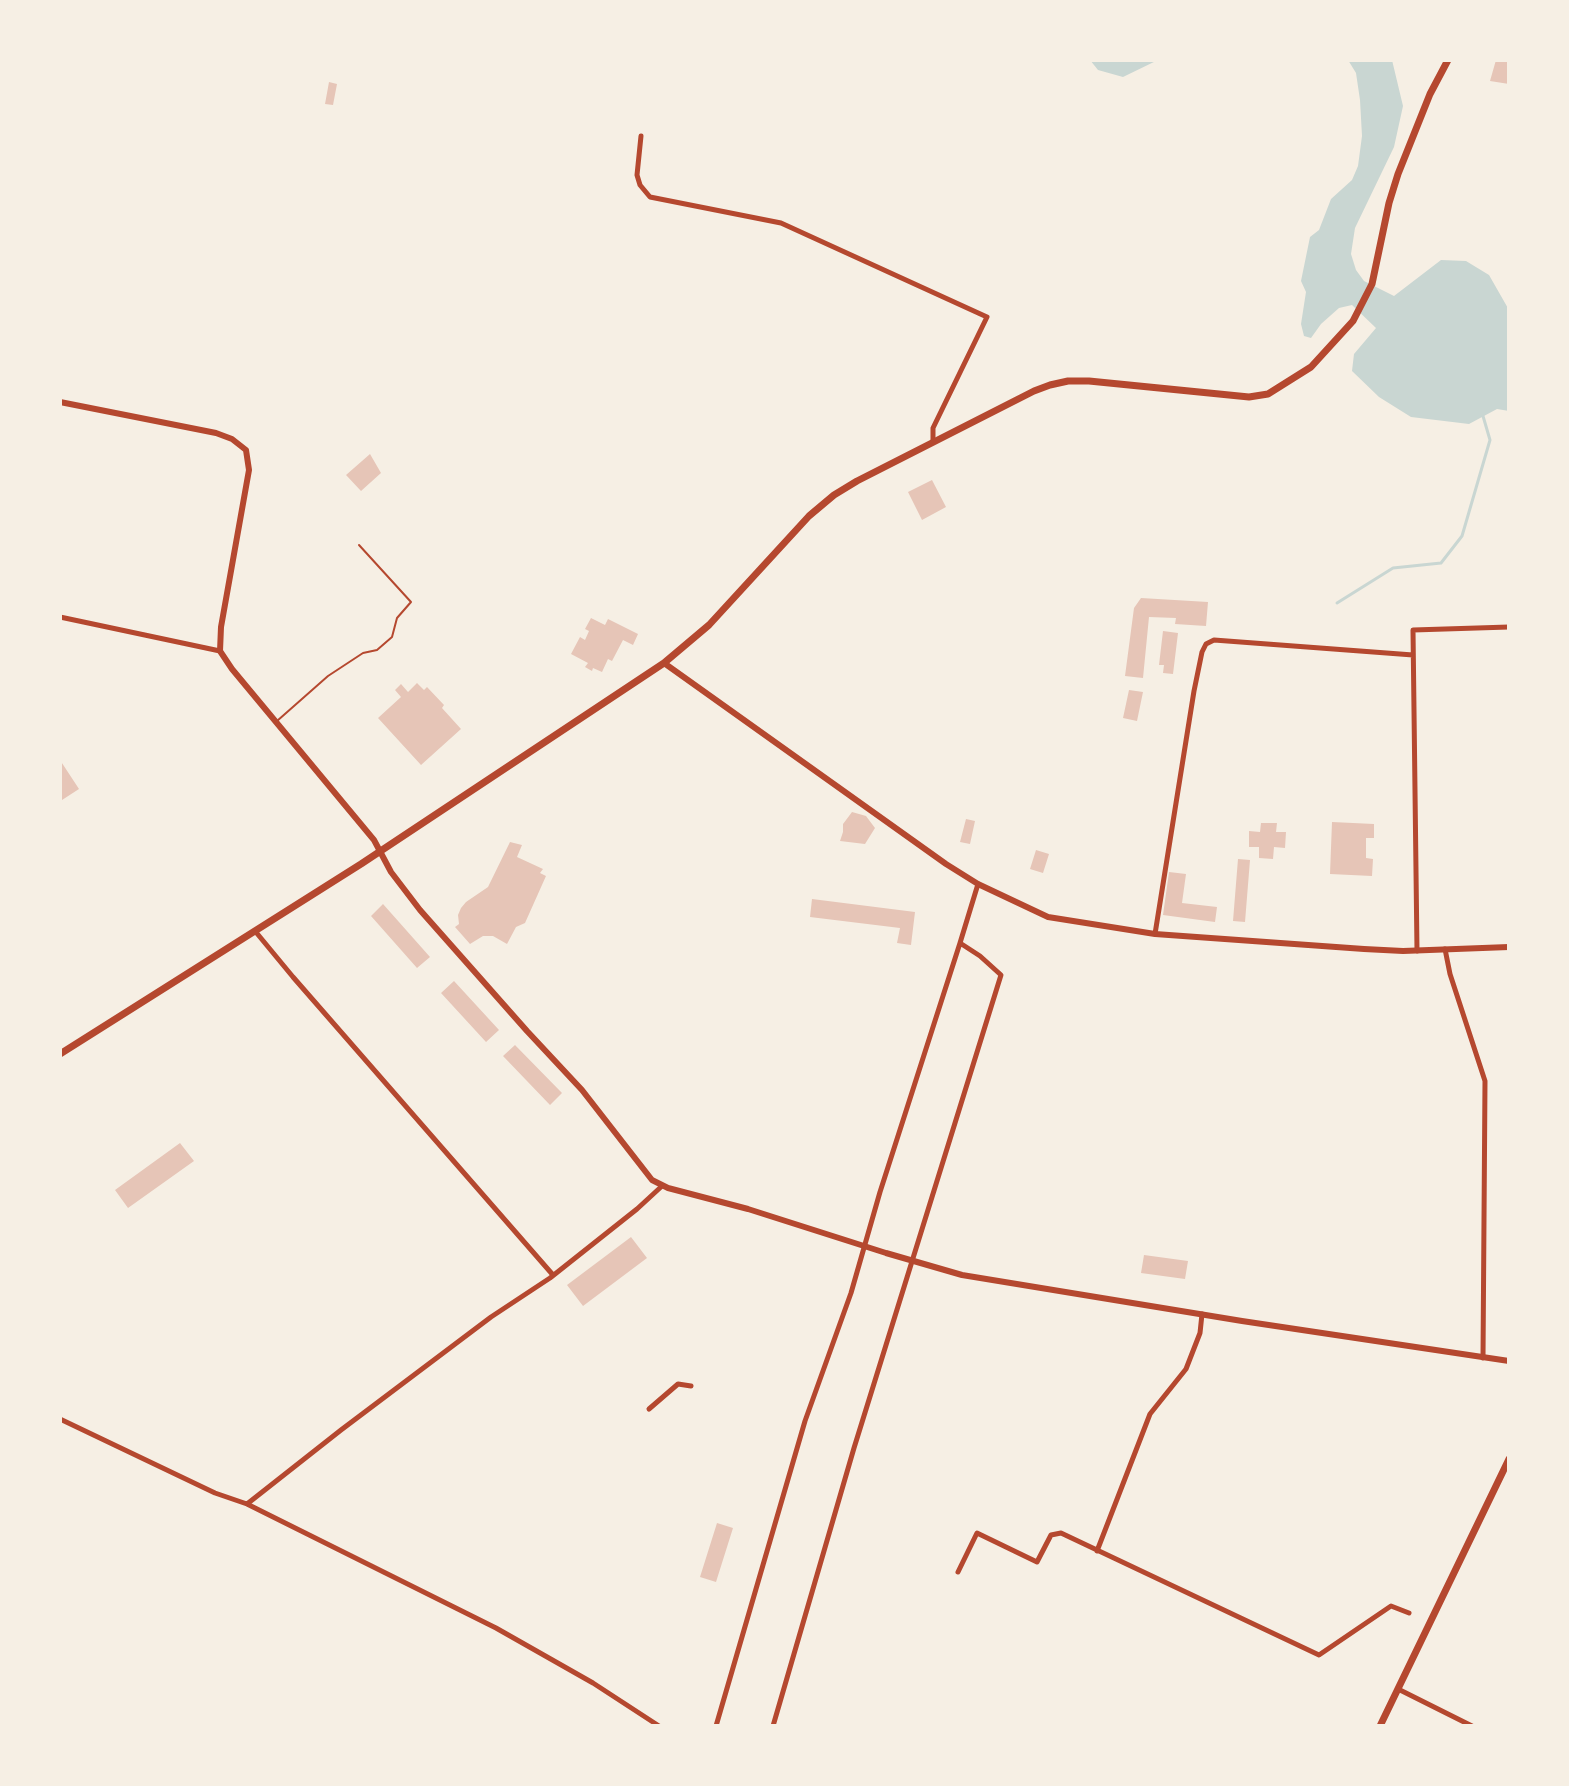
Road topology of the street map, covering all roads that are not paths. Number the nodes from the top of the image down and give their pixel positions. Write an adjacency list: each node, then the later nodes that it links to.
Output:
1 (1448, 60): 4 (main road)
2 (641, 136): 4 (street)
3 (60, 402): 8 (street)
4 (933, 442): 10 (main road)
5 (359, 545): 11 (lane)
6 (60, 617): 8 (street)
7 (1509, 627): 9 (street)
8 (220, 651): 11 (street)
9 (1413, 655): 15 (street); 19 (street)
10 (664, 663): 12 (main road); 13 (street)
11 (276, 722): 12 (street)
12 (380, 852): 14 (main road); 21 (street)
13 (978, 884): 15 (street); 16 (street)
14 (255, 931): 20 (main road); 24 (street)
15 (1155, 934): 19 (street)
16 (960, 943): 22 (street); 23 (street)
17 (1509, 947): 18 (street)
18 (1445, 949): 19 (street); 26 (street)
19 (1417, 951)
20 (60, 1054)
21 (662, 1186): 22 (street); 24 (street)
22 (864, 1246): 23 (street); 38 (street)
23 (912, 1260): 25 (street); 39 (street)
24 (553, 1275): 32 (street)
25 (1202, 1314): 26 (street); 33 (street)
26 (1483, 1358): 27 (street)
27 (1509, 1361)
28 (691, 1386): 29 (street)
29 (649, 1409)
30 (60, 1419): 32 (street)
31 (1509, 1459): 36 (main road)
32 (247, 1504): 37 (street)
33 (1097, 1551): 34 (street); 35 (street)
34 (958, 1572)
35 (1409, 1613)
36 (1398, 1689): 40 (main road); 41 (street)
37 (659, 1726)
38 (716, 1726)
39 (773, 1726)
40 (1380, 1726)
41 (1472, 1726)

